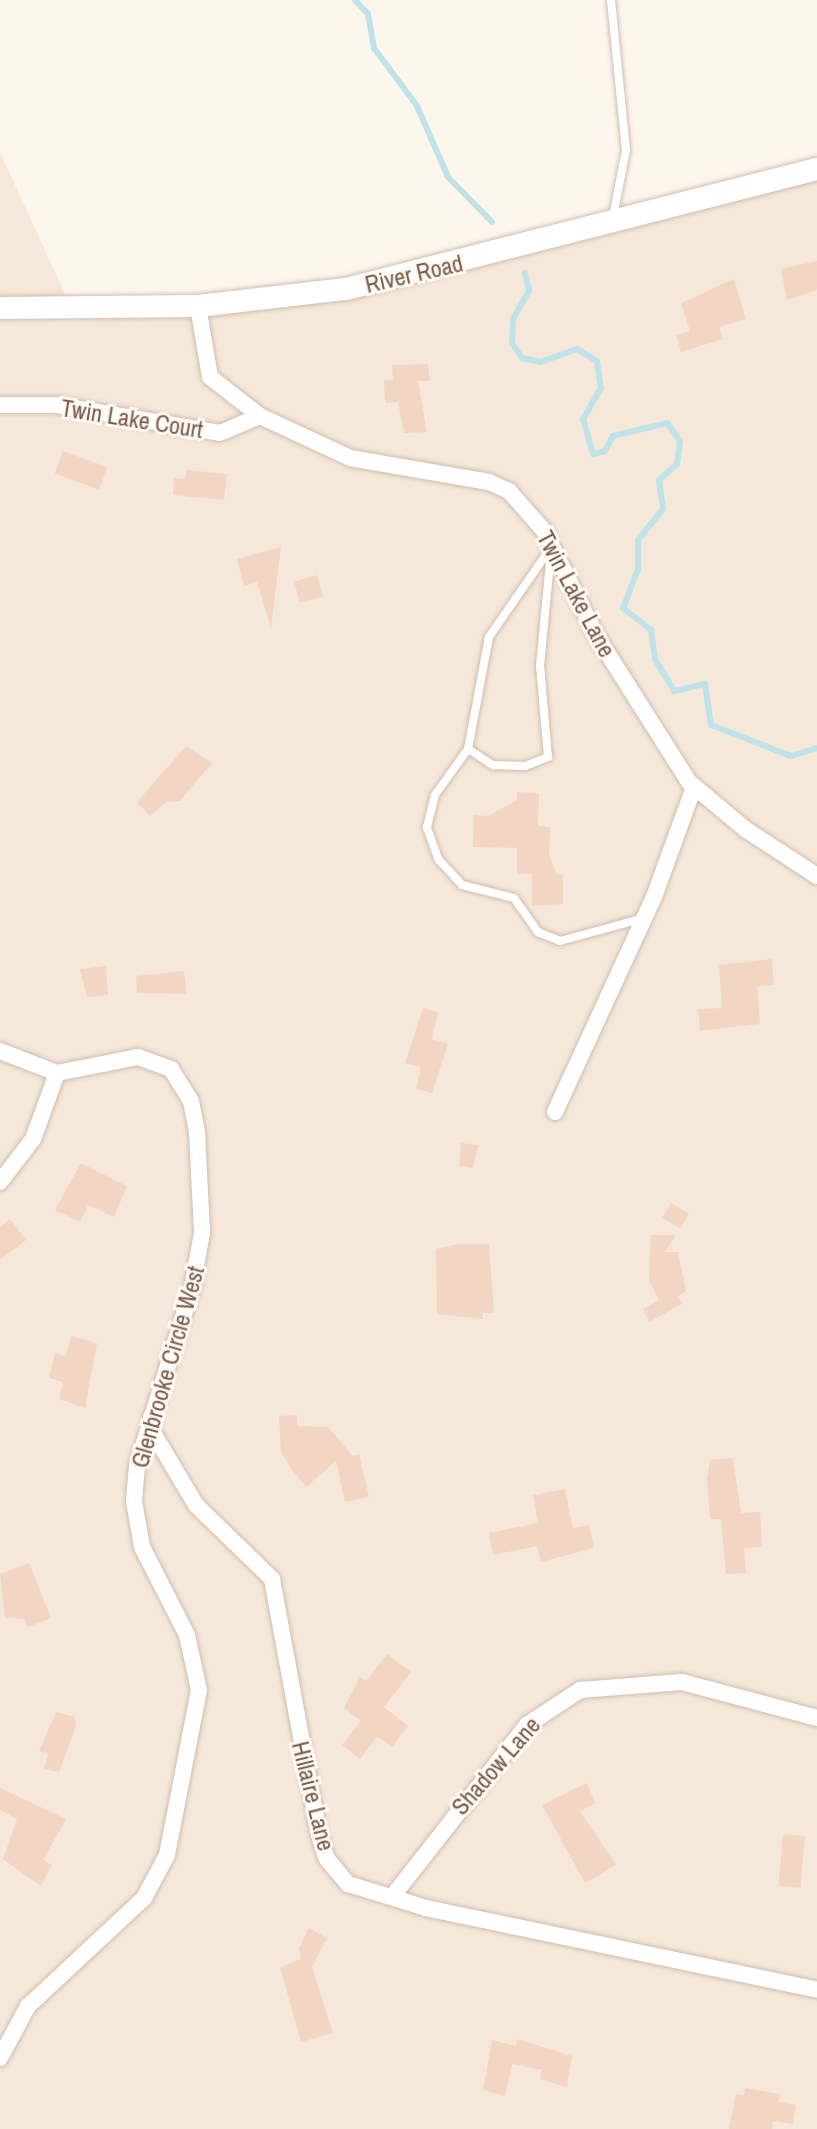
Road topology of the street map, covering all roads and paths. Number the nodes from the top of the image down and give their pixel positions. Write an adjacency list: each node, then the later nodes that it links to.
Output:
1 (611, 0): 3 (lane)
2 (817, 169): 3 (main road, River Road)
3 (612, 222): 4 (main road, River Road)
4 (198, 306): 5 (main road, River Road); 7 (street, Twin Lake Lane)
5 (0, 308)
6 (0, 405): 7 (street, Twin Lake Court)
7 (260, 416): 8 (street, Twin Lake Lane)
8 (552, 546): 9 (lane); 9 (lane); 10 (street, Twin Lake Lane)
9 (468, 749): 12 (lane)
10 (694, 787): 11 (street, Twin Lake Lane); 12 (street)
11 (817, 876)
12 (644, 918): 15 (street)
13 (0, 1051): 14 (street)
14 (57, 1073): 16 (street); 17 (street, Glenbrooke Circle West)
15 (555, 1112)
16 (0, 1182)
17 (151, 1411): 19 (street, Hillaire Lane); 21 (street, Glenbrooke Circle West)
18 (817, 1718): 19 (street, Shadow Lane)
19 (392, 1897): 20 (street, Hillaire Lane)
20 (817, 1990)
21 (0, 2058)

